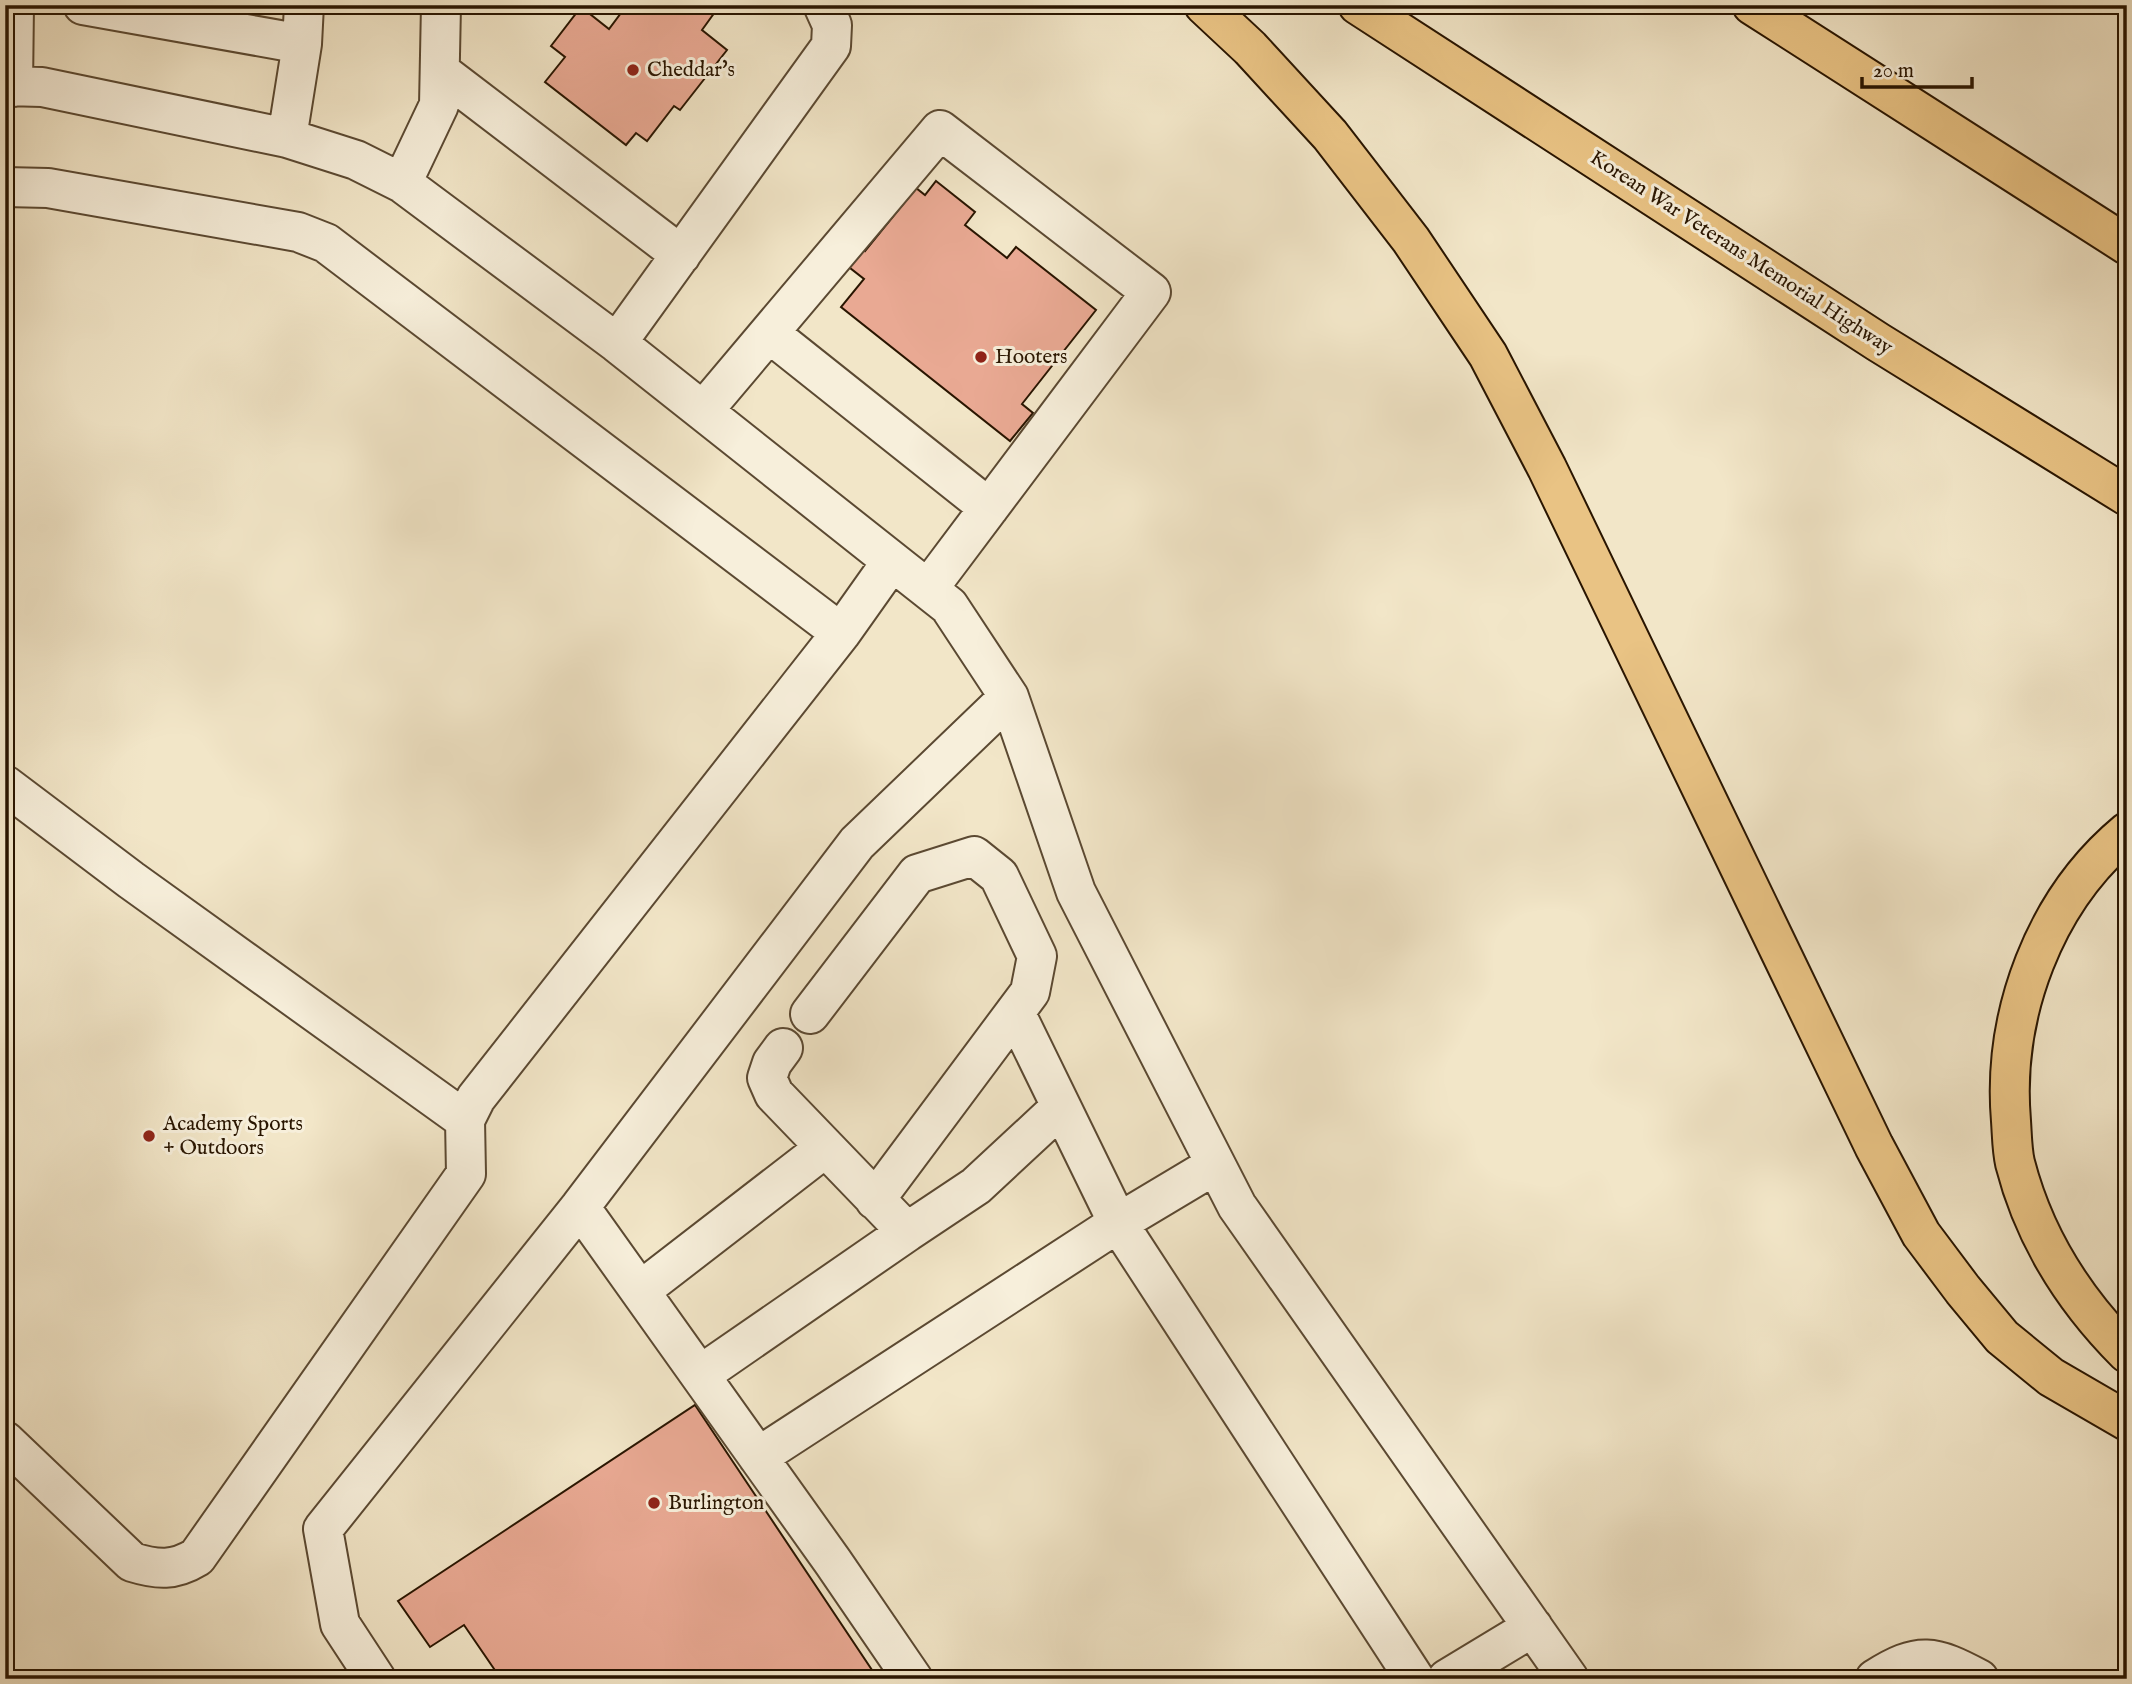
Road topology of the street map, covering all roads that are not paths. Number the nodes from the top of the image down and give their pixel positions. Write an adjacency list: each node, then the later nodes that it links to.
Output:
1 (14, 5): 11 (lane)
2 (83, 5): 9 (lane)
3 (304, 5): 9 (lane)
4 (441, 5): 10 (lane)
5 (823, 5): 16 (lane)
6 (1204, 5): 42 (highway)
7 (1358, 5): 20 (highway, Korean War Veterans Memorial Highway)
8 (1752, 5): 15 (highway)
9 (302, 44): 12 (lane)
10 (441, 72): 13 (lane); 16 (lane)
11 (9, 86): 12 (lane)
12 (288, 138): 13 (lane)
13 (402, 183): 18 (lane)
14 (5, 187): 24 (lane)
15 (2127, 245)
16 (681, 255): 18 (lane)
17 (769, 333): 19 (lane); 21 (lane); 21 (lane)
18 (617, 343): 19 (lane)
19 (703, 411): 22 (lane)
20 (2127, 496)
21 (989, 509): 23 (lane)
22 (892, 561): 23 (lane); 24 (lane)
23 (928, 589): 25 (lane)
24 (841, 633): 32 (lane)
25 (1009, 697): 34 (lane); 36 (lane)
26 (5, 785): 32 (lane)
27 (2127, 832): 40 (highway)
28 (1015, 1012): 29 (lane); 31 (lane); 35 (lane)
29 (810, 1014)
30 (783, 1048): 33 (lane)
31 (1061, 1107): 37 (lane); 38 (lane)
32 (465, 1120): 43 (lane)
33 (825, 1148): 35 (lane); 39 (lane)
34 (1215, 1165): 37 (lane); 45 (lane)
35 (875, 1200): 38 (lane)
36 (580, 1207): 39 (lane); 46 (lane)
37 (1118, 1223): 44 (lane); 48 (lane)
38 (907, 1232): 41 (lane)
39 (640, 1291): 41 (lane)
40 (2127, 1353)
41 (700, 1375): 44 (lane)
42 (2127, 1421)
43 (5, 1441)
44 (758, 1457): 47 (lane)
45 (1533, 1627): 49 (lane); 50 (lane)
46 (376, 1679)
47 (913, 1679)
48 (1415, 1679)
49 (1447, 1679)
50 (1569, 1679)
51 (1875, 1679): 52 (lane)
52 (1979, 1679)

